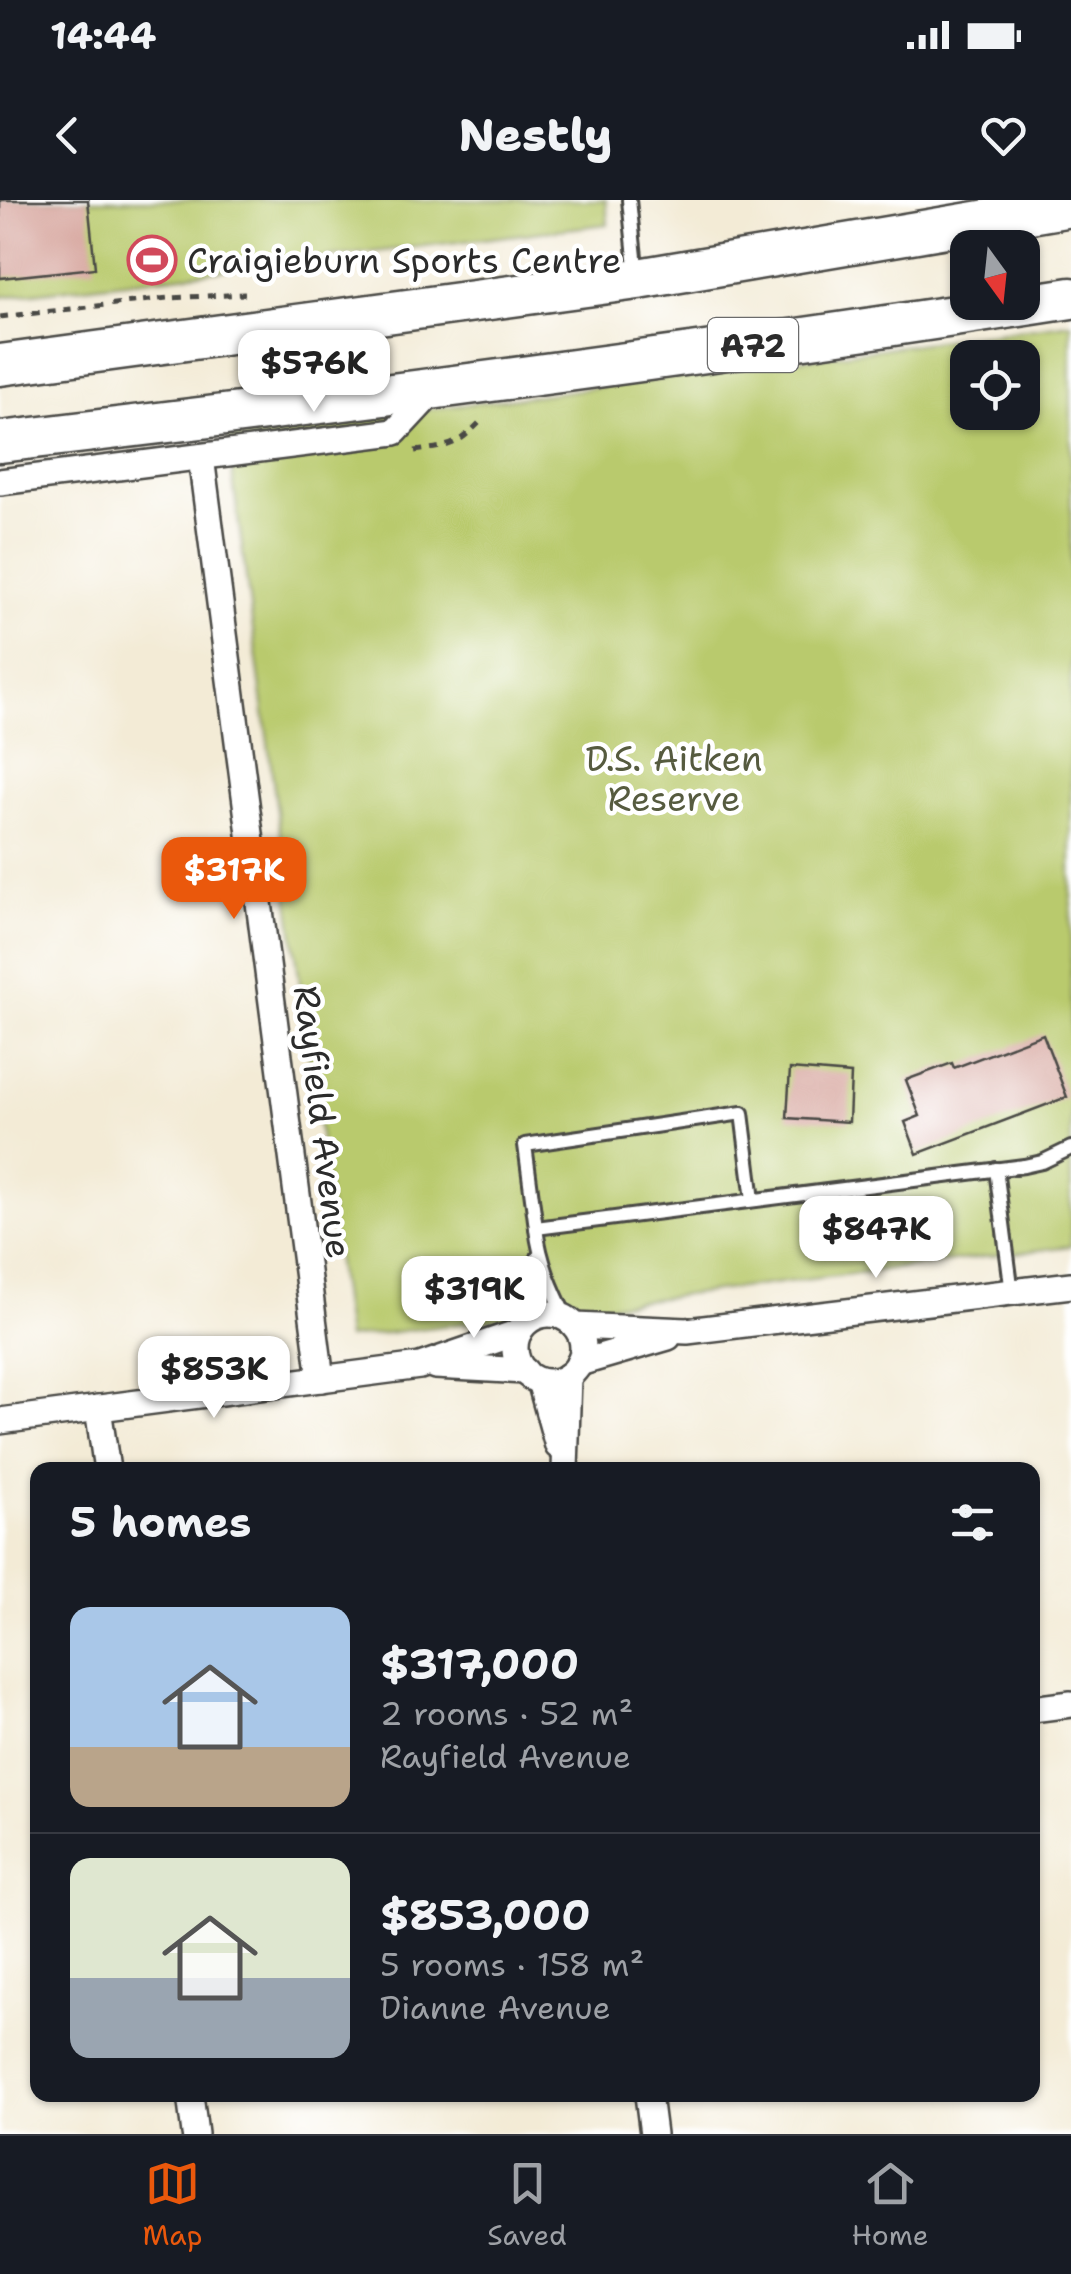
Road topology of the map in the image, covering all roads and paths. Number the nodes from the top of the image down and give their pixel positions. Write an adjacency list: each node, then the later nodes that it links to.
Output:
1 (629, 200): 3 (lane)
2 (1034, 213): 3 (main road, A72)
3 (638, 279): 7 (main road, A72)
4 (1040, 295): 5 (main road, A72)
5 (1071, 298)
6 (950, 305): 8 (main road, A72)
7 (0, 365)
8 (436, 389): 9 (main road, A72); 10 (street)
9 (0, 442)
10 (201, 458): 11 (street); 25 (street, Rayfield Avenue)
11 (0, 482)
12 (1071, 1148): 13 (lane)
13 (996, 1169): 14 (lane); 18 (lane)
14 (753, 1200): 15 (lane); 15 (lane)
15 (536, 1228): 16 (lane)
16 (538, 1251): 19 (lane); 20 (lane)
17 (1071, 1285): 18 (street)
18 (1012, 1293): 21 (street)
19 (571, 1323): 20 (street); 21 (street); 23 (street)
20 (523, 1328): 22 (street); 24 (street)
21 (687, 1331): 23 (street)
22 (420, 1366): 24 (street); 25 (street)
23 (574, 1370): 24 (street); 30 (street)
24 (532, 1376): 29 (street)
25 (321, 1379): 26 (street)
26 (98, 1408): 27 (street); 28 (street)
27 (0, 1420)
28 (105, 1462)
29 (561, 1462)
30 (565, 1462)
31 (1071, 1704): 32 (street)
32 (1040, 1708)
33 (191, 2102): 35 (street)
34 (649, 2102): 36 (street)
35 (195, 2134)
36 (653, 2134)

